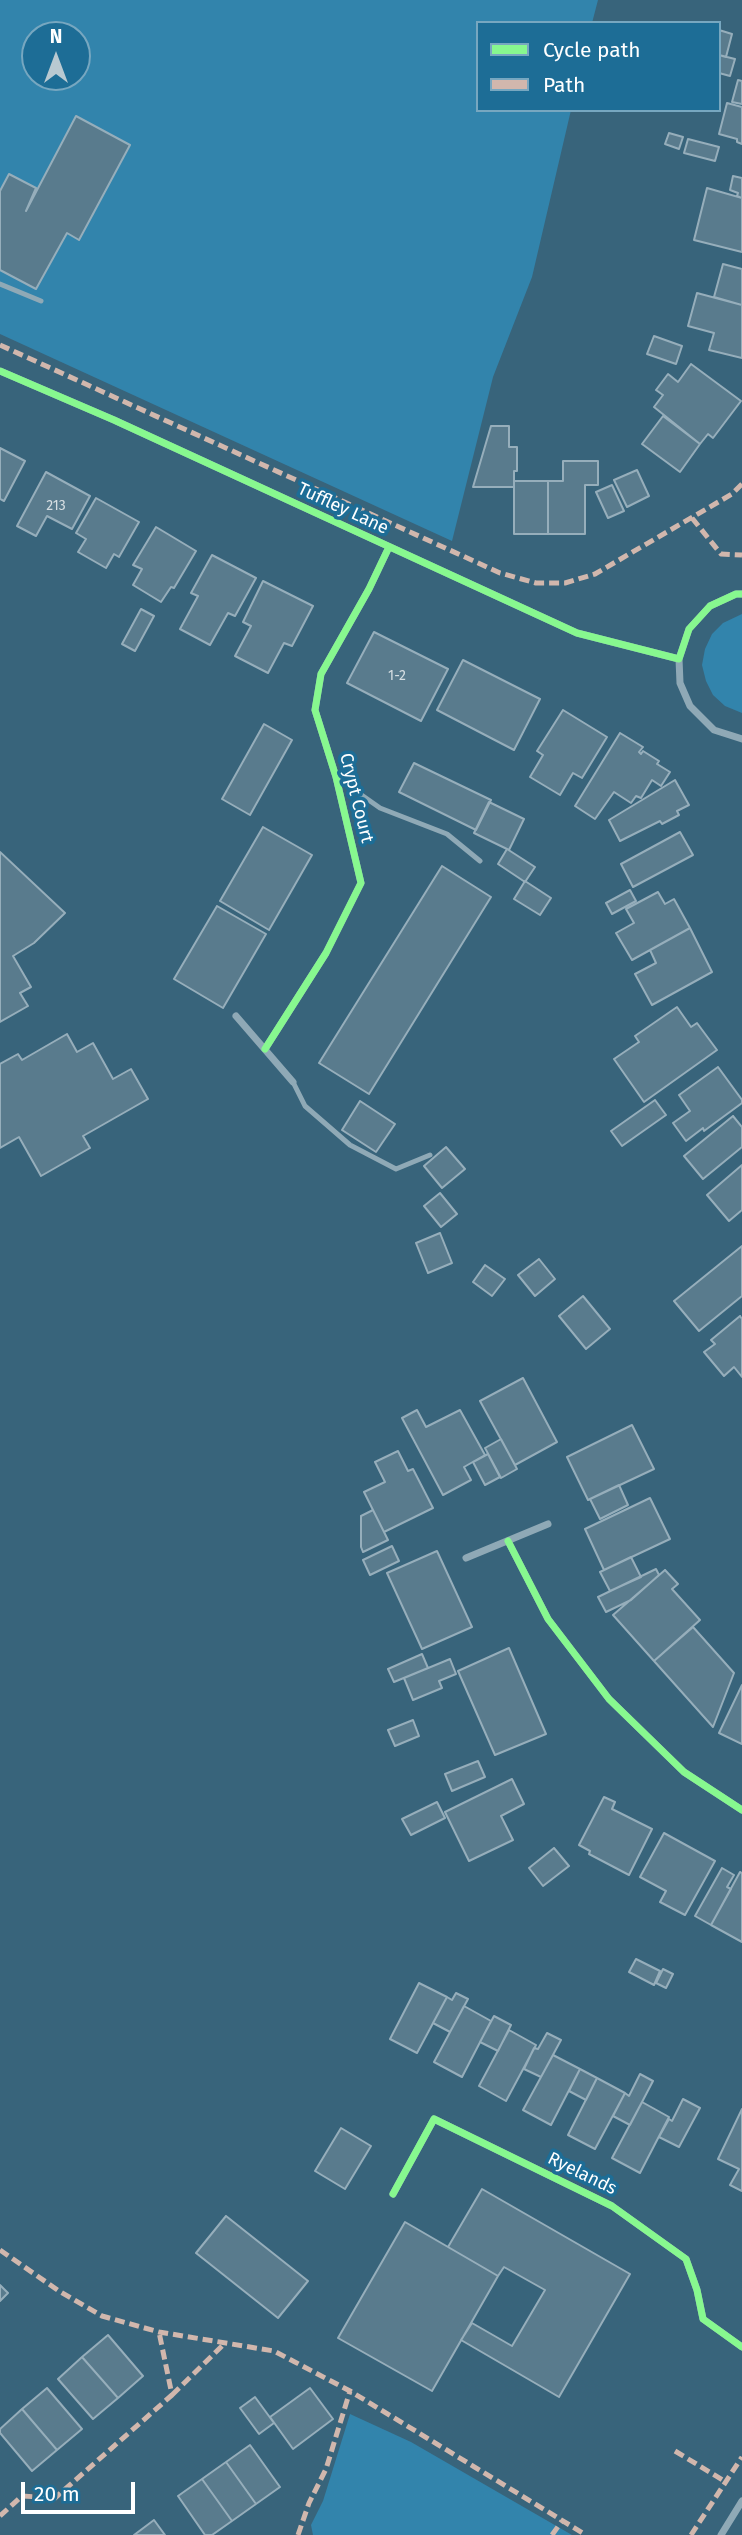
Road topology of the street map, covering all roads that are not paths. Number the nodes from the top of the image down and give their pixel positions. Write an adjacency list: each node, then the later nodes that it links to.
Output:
1 (0, 285): 2 (lane)
2 (41, 301)
3 (0, 371): 4 (street, Tuffley Lane)
4 (389, 547): 6 (street, Tuffley Lane); 8 (street, Crypt Court)
5 (742, 594): 6 (street)
6 (679, 659): 7 (street)
7 (742, 739)
8 (336, 777): 9 (lane); 11 (street, Crypt Court)
9 (480, 861)
10 (236, 1016): 11 (street)
11 (265, 1049): 12 (street)
12 (293, 1082): 13 (lane)
13 (430, 1155)
14 (548, 1524): 15 (street)
15 (508, 1541): 16 (street); 17 (street)
16 (466, 1558)
17 (742, 1810)
18 (393, 2194): 19 (street, Ryelands)
19 (742, 2347)
20 (742, 2501): 21 (street)
21 (721, 2535)

